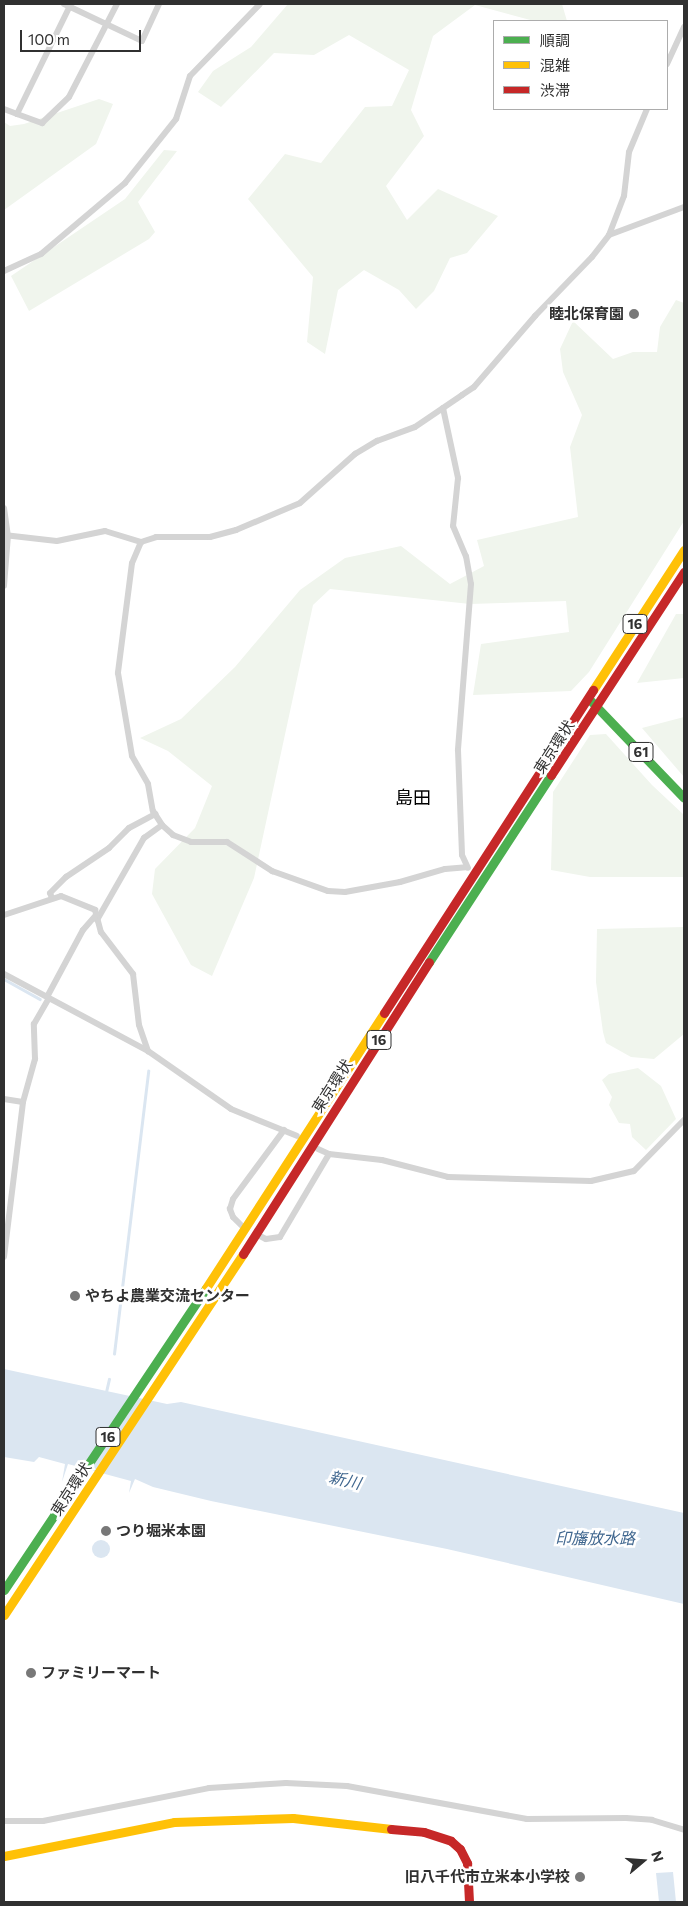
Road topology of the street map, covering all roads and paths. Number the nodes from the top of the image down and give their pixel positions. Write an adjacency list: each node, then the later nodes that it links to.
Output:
1 (117, 4): 5 (street)
2 (159, 4): 5 (street)
3 (260, 4): 13 (street)
4 (68, 5): 5 (street); 10 (street)
5 (107, 24): 10 (street)
6 (684, 27): 7 (street)
7 (668, 62)
8 (4, 110): 10 (street)
9 (647, 110): 12 (street)
10 (17, 114)
11 (684, 207): 12 (street)
12 (609, 234): 14 (street)
13 (4, 271)
14 (443, 408): 17 (street); 28 (street)
15 (4, 508): 16 (street)
16 (6, 535): 17 (street); 20 (street)
17 (141, 542): 24 (street)
18 (684, 550): 21 (main road, 東京環状 / 16)
19 (684, 572): 22 (main road, 東京環状 / 16)
20 (4, 586)
21 (586, 697): 22 (main road, 61); 26 (main road, 東京環状 / 16)
22 (598, 706): 23 (main road, 61); 27 (main road, 東京環状 / 16)
23 (684, 798)
24 (155, 814): 25 (street); 30 (street)
25 (162, 825): 28 (street); 32 (street)
26 (485, 856): 27 (main road); 29 (main road, 東京環状 / 16)
27 (494, 863): 35 (main road, 東京環状 / 16)
28 (466, 866): 29 (street)
29 (475, 874): 33 (main road, 東京環状 / 16)
30 (52, 898): 31 (street); 32 (street)
31 (4, 915)
32 (96, 918): 36 (street); 37 (street)
33 (415, 966): 35 (main road); 45 (main road, 東京環状 / 16)
34 (4, 974): 36 (street)
35 (422, 974): 46 (main road, 東京環状 / 16)
36 (48, 997): 37 (street); 39 (street)
37 (148, 1051): 41 (street)
38 (4, 1099): 39 (street)
39 (23, 1102): 47 (street)
40 (684, 1120): 44 (street)
41 (284, 1130): 42 (street); 45 (street)
42 (297, 1136)
43 (318, 1149): 44 (street)
44 (329, 1154): 46 (street)
45 (243, 1226): 48 (main road, 東京環状 / 16)
46 (256, 1234): 49 (main road, 東京環状 / 16)
47 (4, 1257)
48 (4, 1590)
49 (5, 1612)
50 (4, 1821): 51 (street)
51 (684, 1830)
52 (4, 1856): 53 (main road)
53 (469, 1902)

